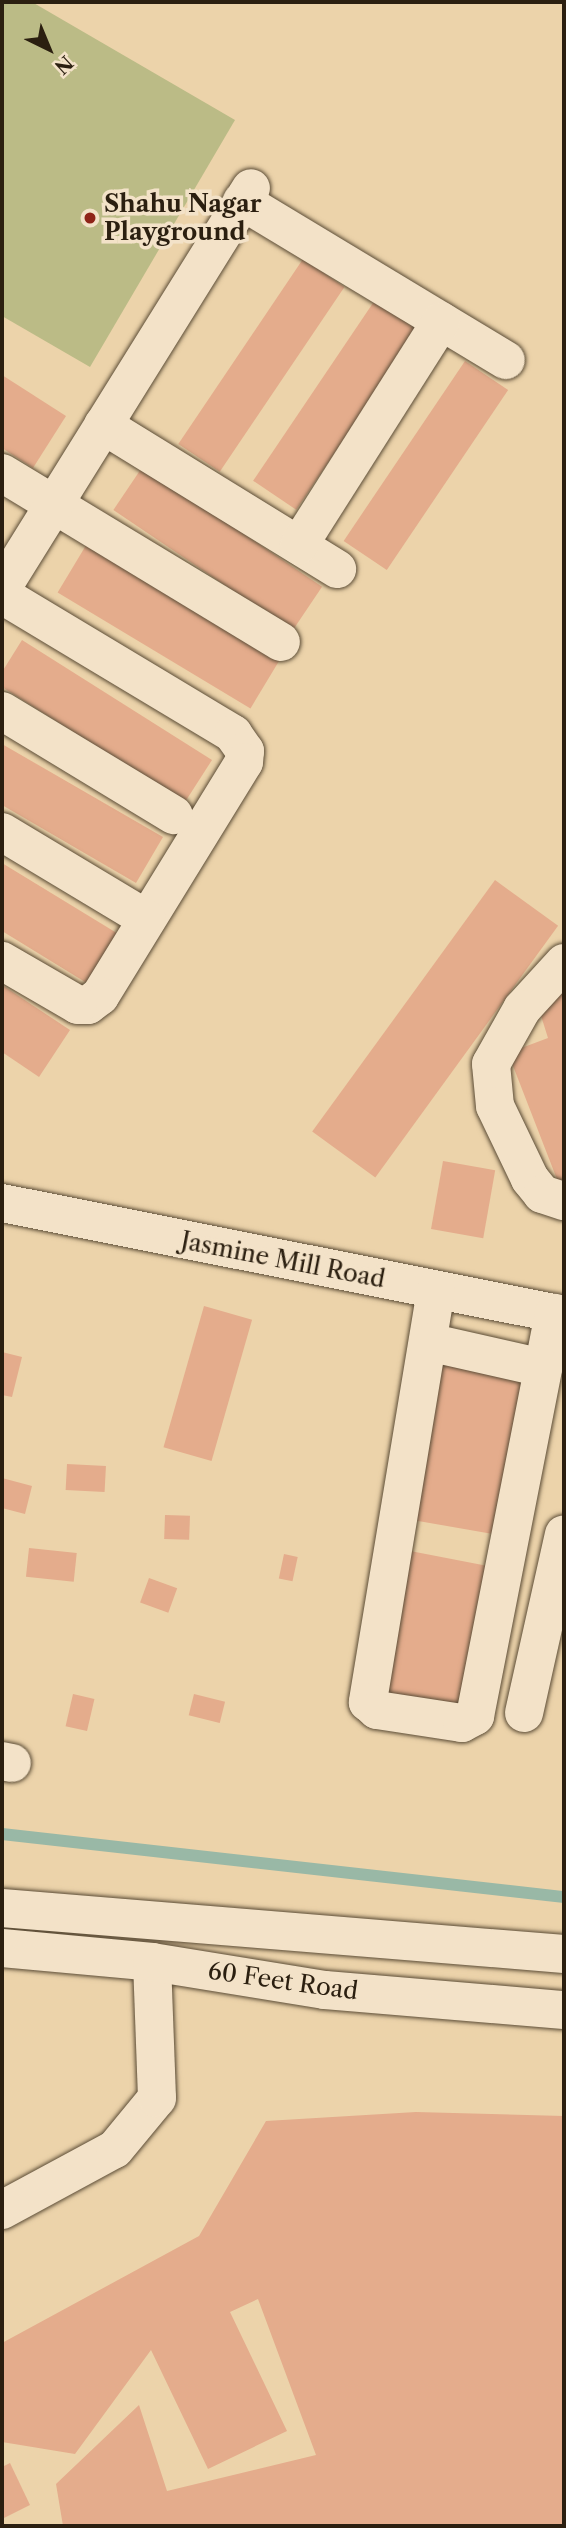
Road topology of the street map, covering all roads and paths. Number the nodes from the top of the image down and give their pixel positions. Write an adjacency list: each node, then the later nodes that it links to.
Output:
1 (441, 321): 2 (street); 3 (street); 6 (street)
2 (506, 360)
3 (103, 425): 5 (street); 6 (street)
4 (2, 473): 5 (street)
5 (53, 505): 8 (street); 10 (street)
6 (299, 545): 7 (street)
7 (337, 569)
8 (2, 588)
9 (2, 595): 14 (street)
10 (281, 642)
11 (2, 711): 12 (street)
12 (174, 815)
13 (2, 832): 14 (street)
14 (147, 919): 15 (street)
15 (2, 961)
16 (564, 963): 17 (street)
17 (564, 1201)
18 (2, 1203): 19 (street, Jasmine Mill Road)
19 (436, 1290): 20 (street, Jasmine Mill Road); 21 (street)
20 (559, 1314): 22 (street)
21 (428, 1342): 22 (street); 22 (street)
22 (543, 1368)
23 (564, 1534): 24 (street)
24 (524, 1713)
25 (2, 1908): 27 (street, 60 Feet Road)
26 (2, 1948): 28 (street, 60 Feet Road)
27 (564, 1954)
28 (152, 1962): 29 (street, 60 Feet Road); 30 (street)
29 (564, 2010)
30 (2, 2210)

